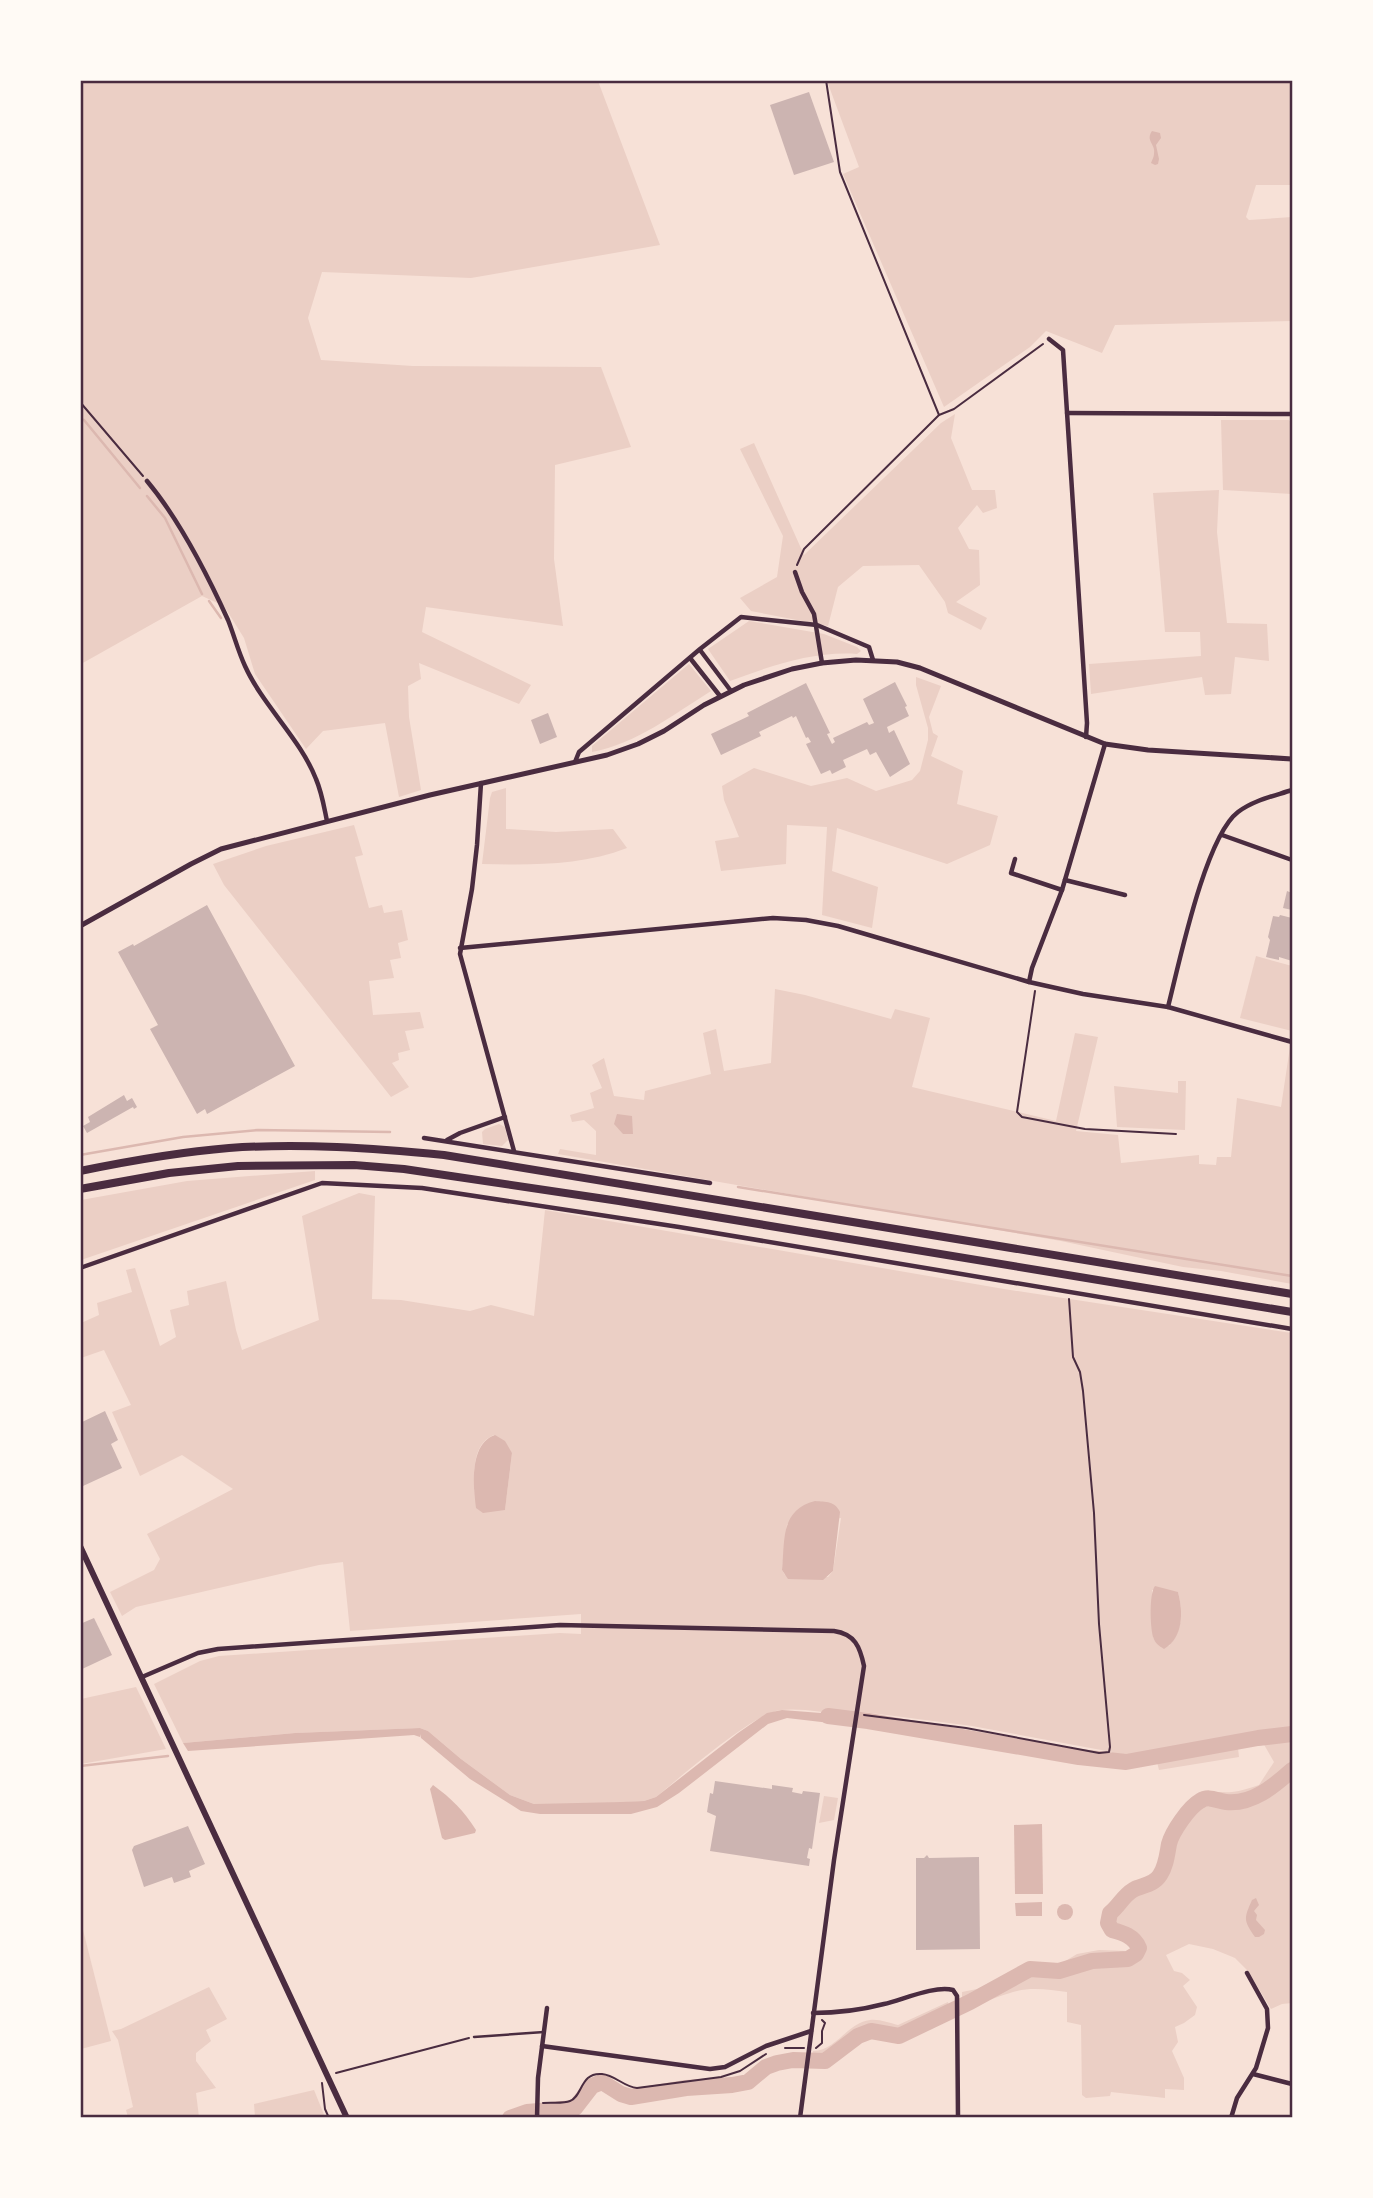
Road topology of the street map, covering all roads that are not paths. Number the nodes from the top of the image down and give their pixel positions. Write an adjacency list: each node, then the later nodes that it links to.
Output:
1 (1049, 339): 2 (street)
2 (1067, 413): 3 (street); 13 (street)
3 (1293, 414)
4 (147, 481): 19 (street)
5 (795, 572): 6 (street)
6 (817, 625): 7 (street); 9 (street); 10 (street)
7 (700, 649): 8 (street); 11 (street)
8 (690, 658): 12 (street); 16 (street)
9 (873, 660): 10 (street); 13 (street)
10 (822, 663): 11 (street)
11 (731, 691): 12 (street)
12 (720, 696): 16 (street)
13 (1086, 737): 14 (street)
14 (1105, 744): 15 (street); 23 (street)
15 (1293, 760)
16 (575, 763): 17 (street)
17 (481, 783): 19 (street); 27 (street)
18 (1293, 790): 20 (street)
19 (327, 821): 26 (street)
20 (1222, 835): 22 (street); 29 (street)
21 (1015, 859): 24 (street)
22 (1293, 860)
23 (1065, 880): 24 (street); 25 (street)
24 (1062, 890): 28 (street)
25 (1125, 895)
26 (80, 926)
27 (460, 948): 28 (street); 31 (street)
28 (1029, 982): 29 (street)
29 (1168, 1007): 30 (street)
30 (1293, 1042)
31 (505, 1117): 33 (street); 34 (street)
32 (424, 1138): 33 (street)
33 (446, 1140): 34 (street)
34 (514, 1151): 36 (street)
35 (80, 1171): 39 (highway)
36 (710, 1183)
37 (80, 1189): 40 (highway)
38 (80, 1268): 41 (street)
39 (1293, 1294)
40 (1293, 1312)
41 (1293, 1329)
42 (80, 1546): 43 (main road)
43 (142, 1677): 46 (street); 53 (main road)
44 (1247, 1973): 51 (street)
45 (547, 2008): 48 (street)
46 (813, 2013): 47 (street); 56 (street)
47 (811, 2031): 50 (street); 55 (street)
48 (544, 2032): 49 (lane); 50 (street)
49 (474, 2038)
50 (542, 2046): 54 (street)
51 (1253, 2074): 52 (street); 57 (street)
52 (1293, 2084)
53 (346, 2118)
54 (537, 2118)
55 (800, 2118)
56 (958, 2118)
57 (1231, 2118)

